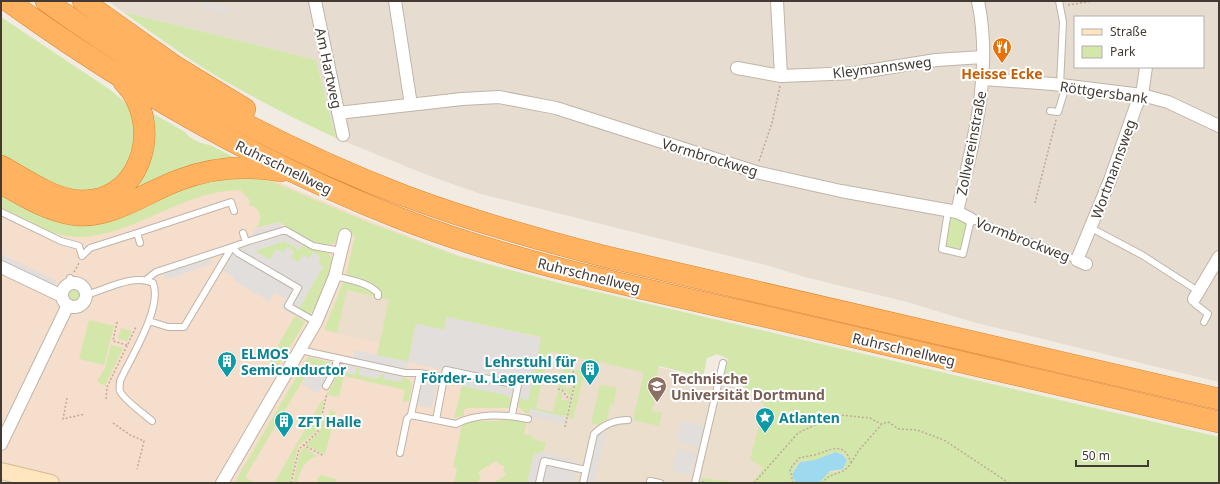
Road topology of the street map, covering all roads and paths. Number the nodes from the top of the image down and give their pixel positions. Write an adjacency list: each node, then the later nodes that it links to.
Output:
1 (46, 1): 24 (highway, Ruhrschnellweg)
2 (83, 1): 24 (highway)
3 (315, 1): 20 (street, Am Hartweg)
4 (395, 1): 18 (street)
5 (777, 1): 14 (street)
6 (978, 1): 10 (street, Zollvereinstraße)
7 (1093, 1): 9 (path)
8 (12, 4): 13 (highway, Ruhrschnellweg)
9 (1060, 4): 16 (lane)
10 (983, 57): 14 (street, Kleymannsweg); 15 (street, Zollvereinstraße)
11 (737, 68): 14 (street, Kleymannsweg)
12 (1146, 68): 17 (street, Wortmannsweg)
13 (116, 75): 25 (highway); 27 (highway, Ruhrschnellweg)
14 (781, 76): 26 (path)
15 (984, 79): 16 (street, Röttgersbank); 32 (street, Zollvereinstraße)
16 (1063, 86): 17 (street, Röttgersbank); 21 (lane)
17 (1142, 95): 22 (street, Röttgersbank); 34 (street, Wortmannsweg)
18 (411, 105): 20 (street, Vormbrockweg); 26 (street, Vormbrockweg)
19 (1050, 111): 21 (lane)
20 (338, 112): 23 (street, Am Hartweg)
21 (1058, 112): 29 (path)
22 (1219, 126)
23 (343, 135)
24 (286, 144): 71 (highway, Ruhrschnellweg)
25 (1, 166)
26 (756, 172): 32 (street, Vormbrockweg)
27 (298, 175): 28 (highway); 79 (highway, Ruhrschnellweg)
28 (1, 183)
29 (1035, 202)
30 (234, 211): 35 (lane)
31 (1, 212): 42 (lane)
32 (952, 212): 33 (street, Vormbrockweg); 33 (lane)
33 (971, 219): 44 (lane, Vormbrockweg)
34 (1091, 228): 44 (street, Wortmannsweg); 50 (lane)
35 (137, 232): 39 (lane); 42 (lane)
36 (243, 233): 38 (lane)
37 (345, 235): 41 (street)
38 (246, 242): 40 (lane); 41 (lane)
39 (140, 243)
40 (232, 246): 47 (lane); 53 (lane); 55 (lane)
41 (341, 251): 46 (street)
42 (82, 256): 48 (path)
43 (1219, 257): 50 (street)
44 (1081, 262)
45 (1, 267): 52 (street)
46 (335, 276): 51 (lane); 55 (street)
47 (147, 279): 49 (lane); 53 (lane)
48 (70, 281): 49 (street); 52 (street)
49 (86, 295): 52 (street)
50 (1196, 295): 56 (lane)
51 (378, 296)
52 (65, 301): 83 (street)
53 (148, 321): 59 (lane)
54 (117, 322): 58 (path)
55 (316, 322): 60 (street)
56 (1204, 322)
57 (136, 327): 58 (path)
58 (127, 345): 59 (path); 70 (path)
59 (136, 347): 78 (lane)
60 (300, 350): 61 (lane); 93 (street)
61 (337, 358): 64 (lane); 66 (lane)
62 (723, 363): 98 (lane)
63 (574, 369): 69 (path)
64 (420, 373): 65 (lane); 73 (lane)
65 (444, 378): 74 (lane); 76 (lane)
66 (326, 386): 84 (path)
67 (558, 389): 69 (path)
68 (67, 398): 72 (path)
69 (572, 398): 82 (path)
70 (106, 399)
71 (1219, 399)
72 (85, 414)
73 (411, 415): 76 (lane); 85 (lane)
74 (512, 415): 75 (lane); 76 (lane)
75 (528, 419)
76 (436, 420)
77 (628, 420): 89 (lane)
78 (152, 421)
79 (1219, 422)
80 (113, 423): 88 (path)
81 (881, 424): 87 (path); 99 (path); 102 (path)
82 (565, 427)
83 (1, 444)
84 (303, 445): 86 (path); 94 (path)
85 (400, 452)
86 (324, 456)
87 (851, 463): 100 (path); 101 (path)
88 (137, 469)
89 (586, 470): 95 (lane); 96 (lane)
90 (1, 471): 92 (street)
91 (650, 481): 97 (lane)
92 (51, 483)
93 (222, 483)
94 (291, 483)
95 (539, 483)
96 (583, 483)
97 (660, 483)
98 (695, 483)
99 (754, 483)
100 (792, 483)
101 (822, 483)
102 (1009, 483)

